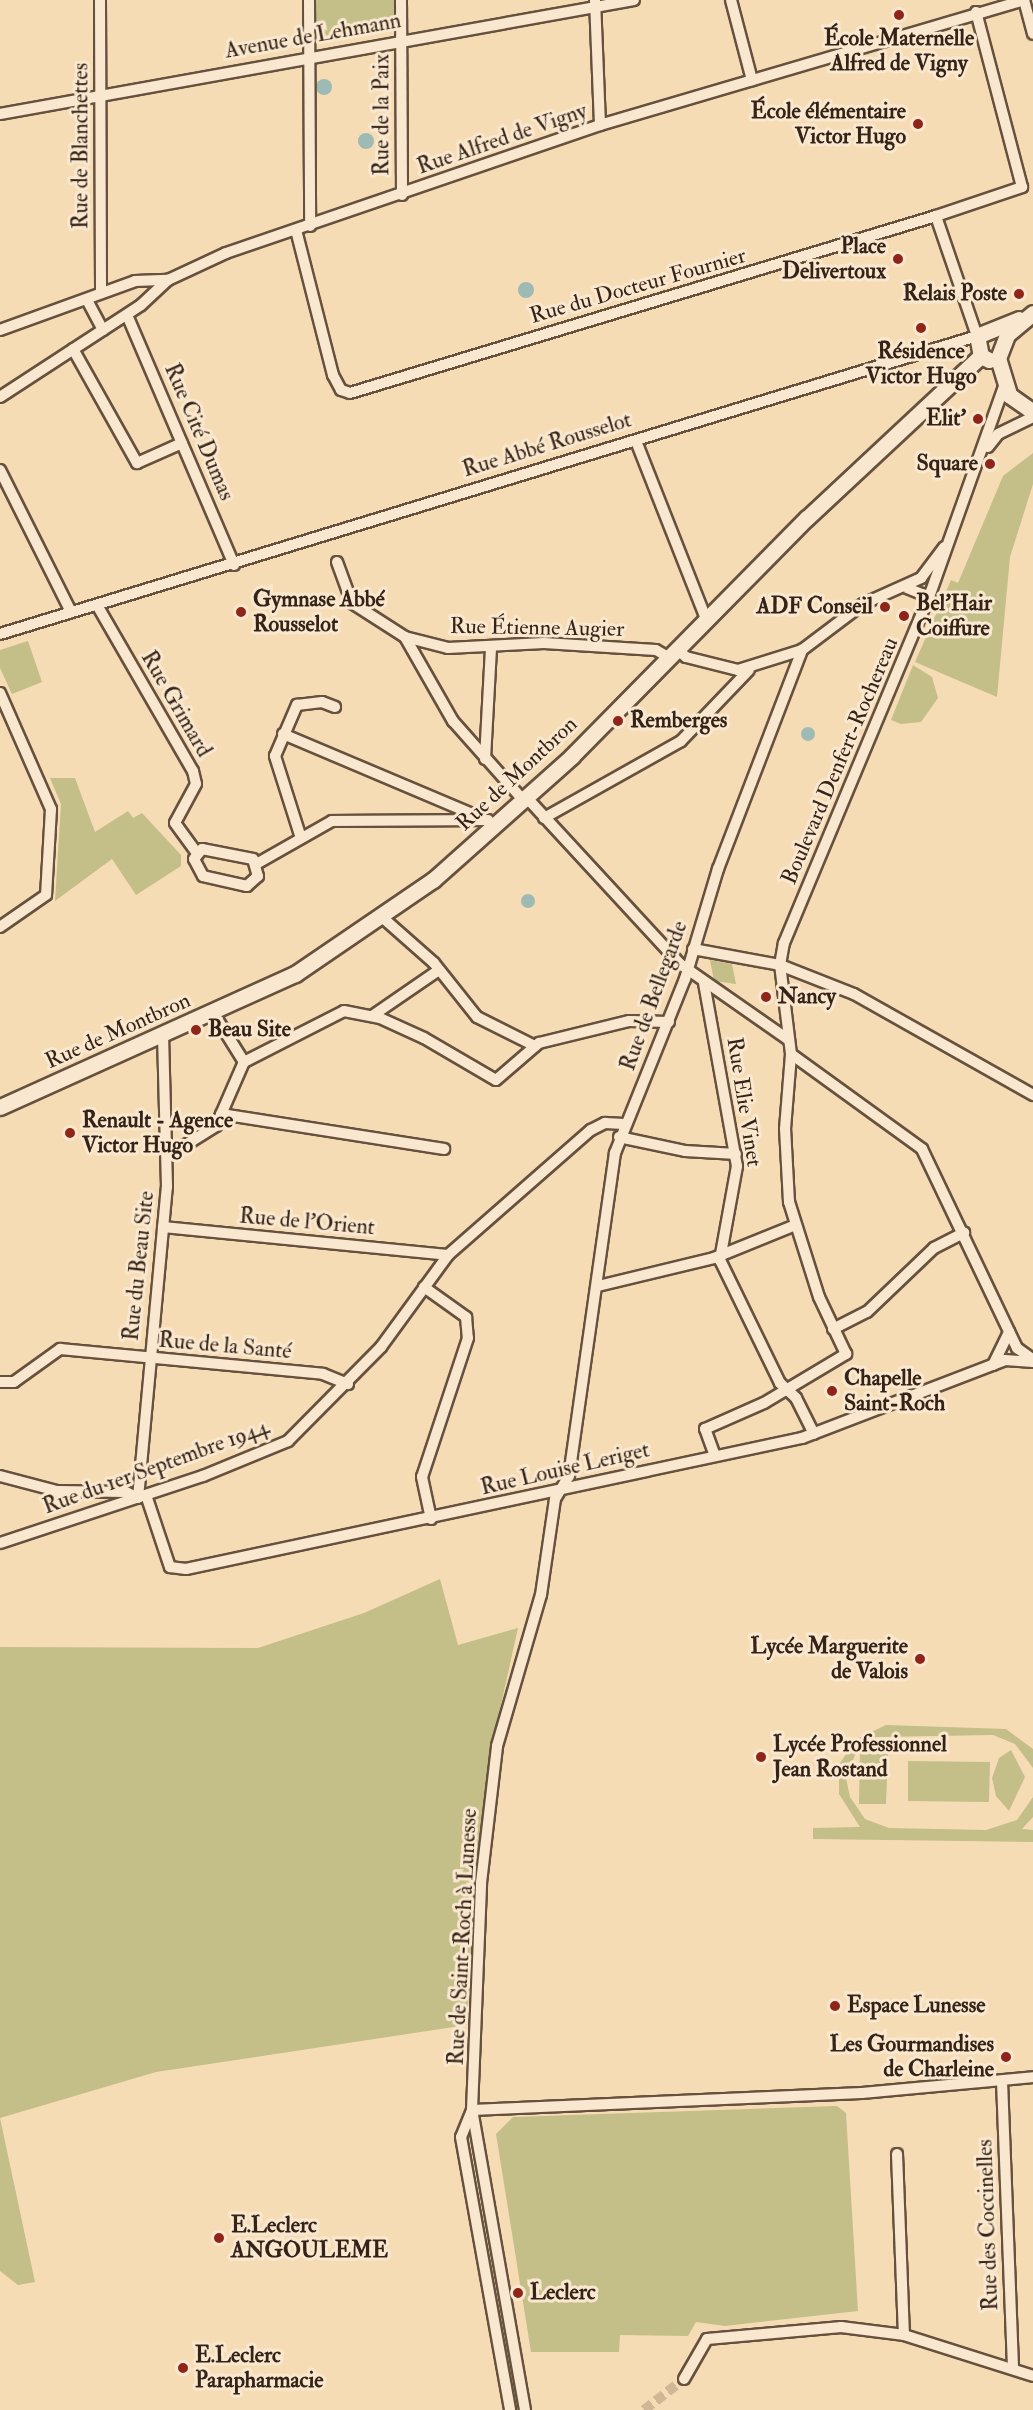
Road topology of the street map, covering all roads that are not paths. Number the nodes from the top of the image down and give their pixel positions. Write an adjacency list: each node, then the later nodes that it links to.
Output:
1 (100, 0): 13 (street, Rue de Blanchettes)
2 (309, 0): 11 (street)
3 (401, 0): 10 (street, Rue de la Paix)
4 (634, 0): 7 (street, Avenue de Lehmann)
5 (731, 0): 12 (street)
6 (1019, 0): 8 (street, Rue Alfred de Vigny); 9 (street)
7 (595, 3): 10 (street, Avenue de Lehmann); 15 (street)
8 (976, 12): 12 (street, Rue Alfred de Vigny); 17 (street, Rue du Docteur Fournier)
9 (1033, 34)
10 (401, 40): 11 (street, Avenue de Lehmann); 16 (street, Rue de la Paix)
11 (309, 56): 13 (street, Avenue de Lehmann); 18 (street)
12 (752, 80): 15 (street, Rue Alfred de Vigny)
13 (101, 96): 14 (street, Avenue de Lehmann); 21 (street, Rue de Blanchettes)
14 (0, 114)
15 (600, 125): 16 (street, Rue Alfred de Vigny)
16 (402, 195): 18 (street, Rue Alfred de Vigny)
17 (936, 216): 19 (street, Rue du Docteur Fournier); 27 (street)
18 (310, 226): 19 (street, Rue Alfred de Vigny)
19 (296, 231): 20 (street, Rue Alfred de Vigny)
20 (168, 280): 21 (street, Rue Alfred de Vigny); 24 (street)
21 (101, 293): 22 (street, Rue Alfred de Vigny)
22 (87, 300): 25 (street, Rue Alfred de Vigny); 26 (street)
23 (1033, 313): 27 (main road, Rue Abbé Rousselot); 30 (main road)
24 (127, 315): 26 (street); 36 (street, Rue Cité Dumas)
25 (0, 330)
26 (103, 330): 28 (street)
27 (977, 336): 29 (main road); 35 (street, Rue Abbé Rousselot)
28 (73, 349): 32 (street); 36 (street)
29 (981, 356): 30 (main road); 46 (main road, Rue de Montbron)
30 (999, 366): 31 (main road)
31 (1005, 384): 33 (main road); 37 (street, Boulevard Denfert-Rochereau)
32 (0, 397)
33 (1033, 412)
34 (1033, 417): 37 (street, Boulevard Denfert-Rochereau)
35 (636, 441): 41 (street, Rue Abbé Rousselot); 46 (street)
36 (182, 443): 41 (street, Rue Cité Dumas)
37 (982, 454): 39 (street, Boulevard Denfert-Rochereau)
38 (0, 470): 45 (street)
39 (944, 547): 42 (street); 43 (street, Boulevard Denfert-Rochereau)
40 (337, 562): 48 (street, Rue Étienne Augier)
41 (234, 565): 44 (street, Rue Abbé Rousselot)
42 (907, 588): 43 (street); 50 (street)
43 (929, 597): 66 (street, Boulevard Denfert-Rochereau)
44 (97, 605): 45 (street, Rue Abbé Rousselot); 61 (street, Rue Grimard)
45 (71, 612): 47 (street, Rue Abbé Rousselot)
46 (706, 619): 51 (main road, Rue de Montbron)
47 (0, 634)
48 (405, 637): 49 (street, Rue Étienne Augier); 56 (street)
49 (491, 649): 51 (street, Rue Étienne Augier); 56 (street)
50 (802, 650): 52 (street); 65 (street, Rue de Bellegarde)
51 (672, 653): 52 (street, Rue Étienne Augier); 57 (main road, Rue de Montbron)
52 (749, 670): 58 (street)
53 (0, 693): 64 (street)
54 (335, 707): 55 (street)
55 (283, 734): 59 (street); 60 (street)
56 (485, 759): 57 (street)
57 (525, 800): 58 (street); 59 (main road, Rue de Montbron)
58 (544, 818): 68 (street)
59 (494, 822): 60 (street); 63 (main road, Rue de Montbron)
60 (300, 835): 62 (street)
61 (197, 853): 62 (street); 62 (street, Rue Grimard)
62 (258, 863)
63 (383, 918): 67 (street); 70 (main road, Rue de Montbron)
64 (0, 927)
65 (693, 949): 66 (street); 68 (street, Rue de Bellegarde)
66 (780, 965): 74 (street, Boulevard Denfert-Rochereau); 78 (street)
67 (439, 970): 71 (street); 75 (street)
68 (688, 970): 69 (street); 72 (street, Rue de Bellegarde)
69 (704, 983): 74 (street); 84 (street, Rue Elie Vinet)
70 (214, 1014): 73 (main road, Rue de Montbron); 77 (street)
71 (372, 1016): 75 (street); 77 (street)
72 (669, 1022): 75 (street); 81 (street, Rue de Bellegarde)
73 (163, 1037): 79 (main road, Rue de Montbron); 85 (street, Rue du Beau Site)
74 (789, 1040): 76 (street, Boulevard Denfert-Rochereau)
75 (535, 1046)
76 (791, 1054): 86 (street, Boulevard Denfert-Rochereau); 88 (street)
77 (244, 1062): 80 (street)
78 (1033, 1095)
79 (0, 1107)
80 (221, 1114): 83 (street); 85 (street)
81 (624, 1124): 82 (street, Rue de Bellegarde); 89 (street, Rue du 1er Septembre 1944)
82 (619, 1137): 84 (street); 91 (street, Rue de Bellegarde)
83 (444, 1149)
84 (736, 1154): 90 (street, Rue Elie Vinet)
85 (168, 1156): 87 (street, Rue du Beau Site)
86 (793, 1226): 90 (street); 93 (street, Boulevard Denfert-Rochereau)
87 (163, 1227): 89 (street, Rue de l'Orient); 95 (street, Rue du Beau Site)
88 (964, 1233): 93 (street); 94 (street)
89 (448, 1254): 92 (street, Rue du 1er Septembre 1944)
90 (722, 1255): 91 (street); 100 (street)
91 (598, 1286): 104 (street, Rue de Bellegarde)
92 (424, 1287): 99 (street, Rue du 1er Septembre 1944); 106 (street)
93 (833, 1329): 100 (street, Boulevard Denfert-Rochereau)
94 (1009, 1332): 96 (street); 97 (street)
95 (149, 1359): 98 (street, Rue de la Santé); 99 (street, Rue de la Santé); 105 (street, Rue du Beau Site)
96 (1033, 1361): 97 (street, Rue Louise Leriget)
97 (993, 1365): 101 (street, Rue Louise Leriget)
98 (0, 1382)
99 (348, 1384): 105 (street, Rue du 1er Septembre 1944)
100 (787, 1390): 101 (street); 102 (street)
101 (814, 1434): 102 (street, Rue Louise Leriget)
102 (715, 1456): 104 (street, Rue Louise Leriget)
103 (0, 1476): 105 (street)
104 (562, 1488): 106 (street, Rue Louise Leriget); 110 (street, Rue de Saint-Roch à Lunesse)
105 (142, 1497): 106 (street, Rue Louise Leriget); 107 (street, Rue du 1er Septembre 1944)
106 (431, 1519)
107 (0, 1543)
108 (1033, 2077): 109 (street)
109 (1002, 2080): 110 (street); 113 (street, Rue des Coccinelles)
110 (472, 2110): 116 (street, Rue de Saint-Roch à Lunesse); 117 (street, Rue de Saint-Roch à Lunesse)
111 (897, 2154): 112 (street)
112 (904, 2335): 113 (street); 115 (street)
113 (1013, 2369): 114 (street)
114 (1033, 2376)
115 (684, 2379)
116 (510, 2410)
117 (525, 2410)

